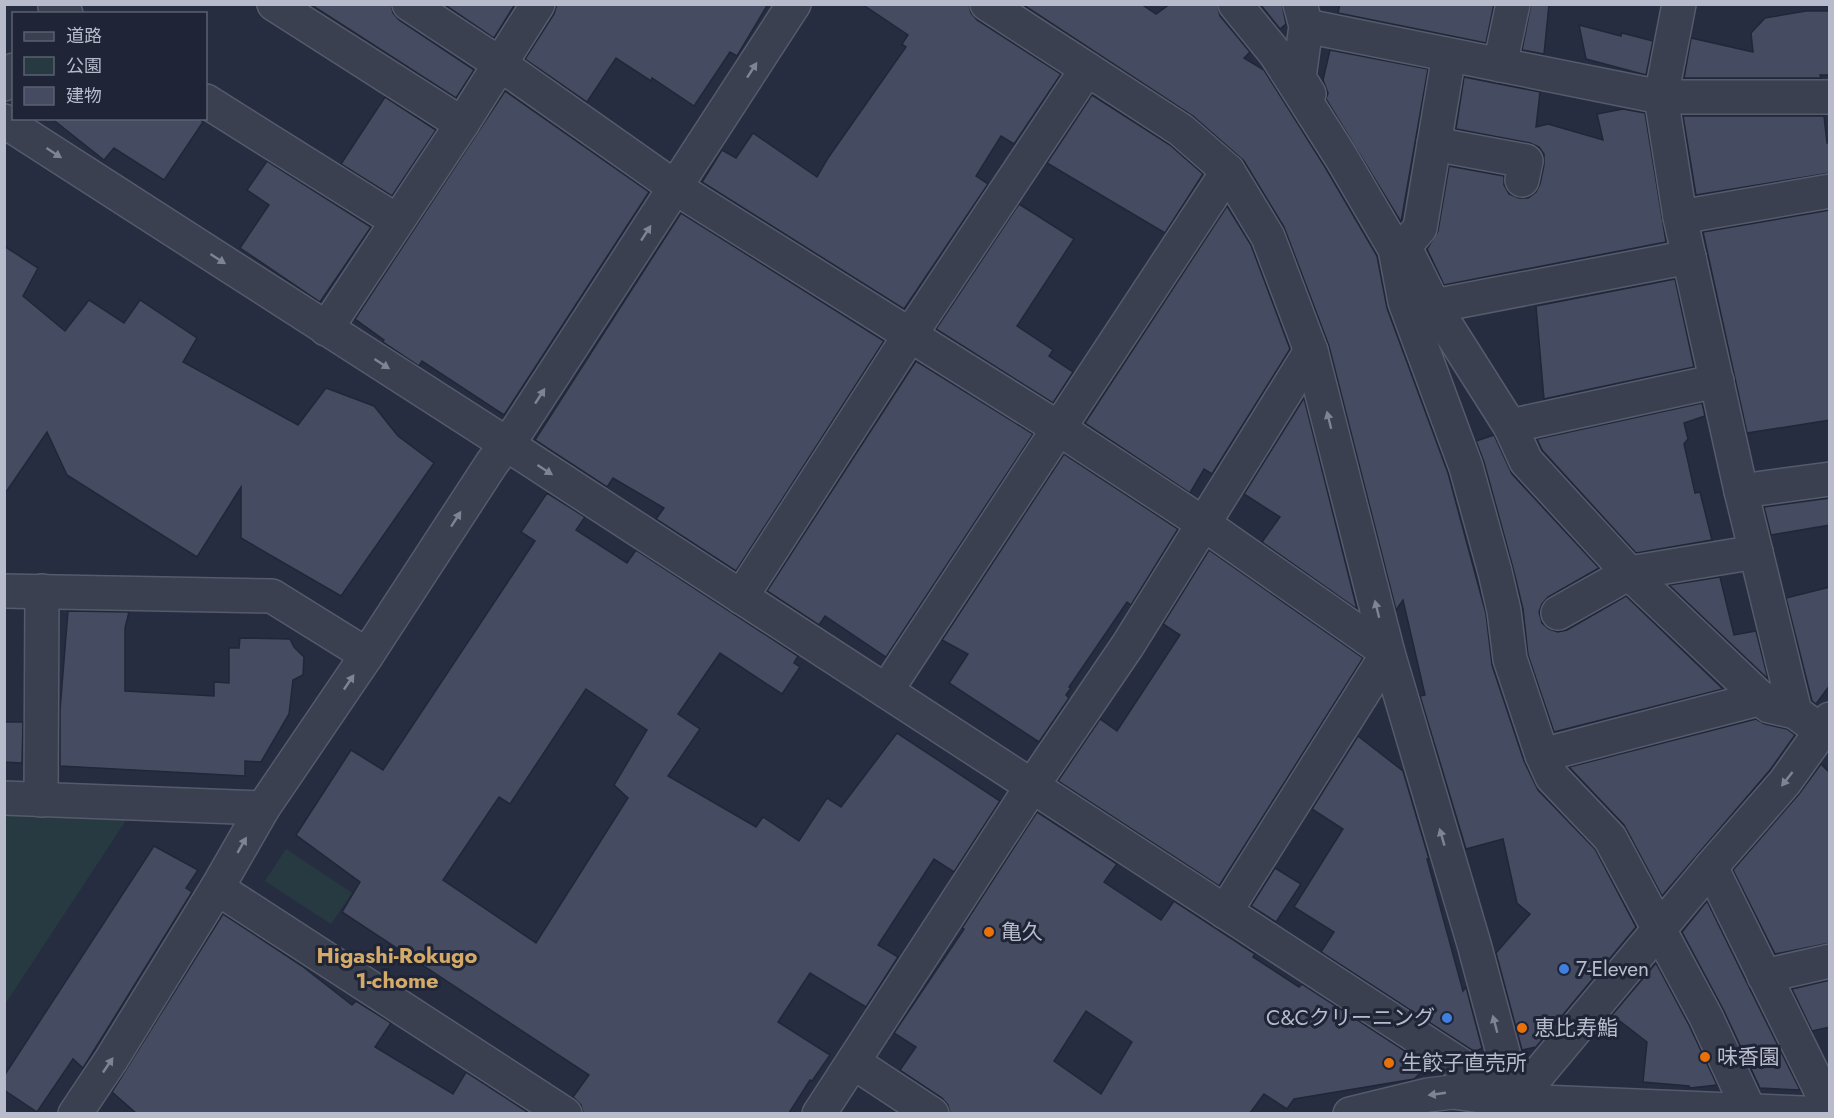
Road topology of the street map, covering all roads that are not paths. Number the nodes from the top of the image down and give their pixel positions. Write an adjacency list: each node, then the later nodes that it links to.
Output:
1 (274, 4): 18 (street)
2 (409, 4): 11 (street)
3 (538, 4): 11 (street)
4 (794, 4): 22 (street, one-way to 4)
5 (987, 4): 13 (street)
6 (1235, 4): 51 (street)
7 (1513, 4): 12 (street)
8 (1679, 4): 14 (street)
9 (1303, 15): 10 (street); 26 (street)
10 (1449, 55): 12 (street); 19 (street)
11 (500, 64): 18 (street); 22 (street)
12 (1500, 65): 14 (street)
13 (1087, 69): 20 (street); 30 (street)
14 (1661, 97): 15 (street); 24 (street)
15 (1830, 97)
16 (207, 102): 25 (street)
17 (4, 122): 29 (street, one-way to 29)
18 (462, 124): 25 (street)
19 (1434, 144): 21 (street); 26 (street)
20 (1228, 171): 31 (street); 34 (street)
21 (1522, 180)
22 (676, 188): 30 (street); 35 (street, one-way to 22)
23 (1830, 191): 24 (street)
24 (1680, 217): 27 (street)
25 (397, 221): 29 (street)
26 (1404, 247): 28 (street)
27 (1689, 256): 28 (street); 32 (street)
28 (1434, 306): 33 (street)
29 (326, 329): 35 (street, one-way to 35)
30 (910, 335): 34 (street); 43 (street)
31 (1311, 351): 38 (street); 45 (street, one-way to 31)
32 (1717, 381): 33 (street); 37 (street)
33 (1509, 426): 40 (street)
34 (1058, 429): 38 (street); 47 (street)
35 (506, 444): 43 (street, one-way to 43); 46 (street, one-way to 35)
36 (1830, 479): 37 (street)
37 (1741, 491): 39 (street)
38 (1204, 524): 45 (street); 52 (street)
39 (1756, 552): 40 (street); 49 (street)
40 (1629, 573): 44 (street); 48 (street)
41 (4, 591): 42 (street)
42 (42, 591): 46 (street); 54 (street)
43 (741, 597): 47 (street)
44 (1558, 613)
45 (1388, 653): 58 (street); 63 (street, one-way to 45)
46 (367, 655): 55 (street, one-way to 46)
47 (885, 692): 52 (street)
48 (1762, 698): 49 (street); 51 (street)
49 (1795, 712): 50 (street)
50 (1827, 728): 56 (street, one-way to 56)
51 (1542, 755): 59 (street)
52 (1032, 786): 58 (street); 62 (street)
53 (4, 798): 54 (street)
54 (41, 800): 55 (street)
55 (263, 808): 57 (street, one-way to 55)
56 (1712, 867): 59 (street); 61 (street)
57 (217, 888): 66 (street, one-way to 57); 67 (street)
58 (1225, 912): 63 (street)
59 (1659, 930): 63 (street); 64 (street)
60 (1830, 961): 61 (street)
61 (1764, 976): 65 (street)
62 (853, 1062): 68 (street); 69 (street)
63 (1513, 1109): 64 (street); 70 (street, one-way to 70)
64 (1749, 1110): 65 (street)
65 (1829, 1111)
66 (75, 1113)
67 (565, 1113)
68 (819, 1113)
69 (932, 1113)
70 (1350, 1113)

